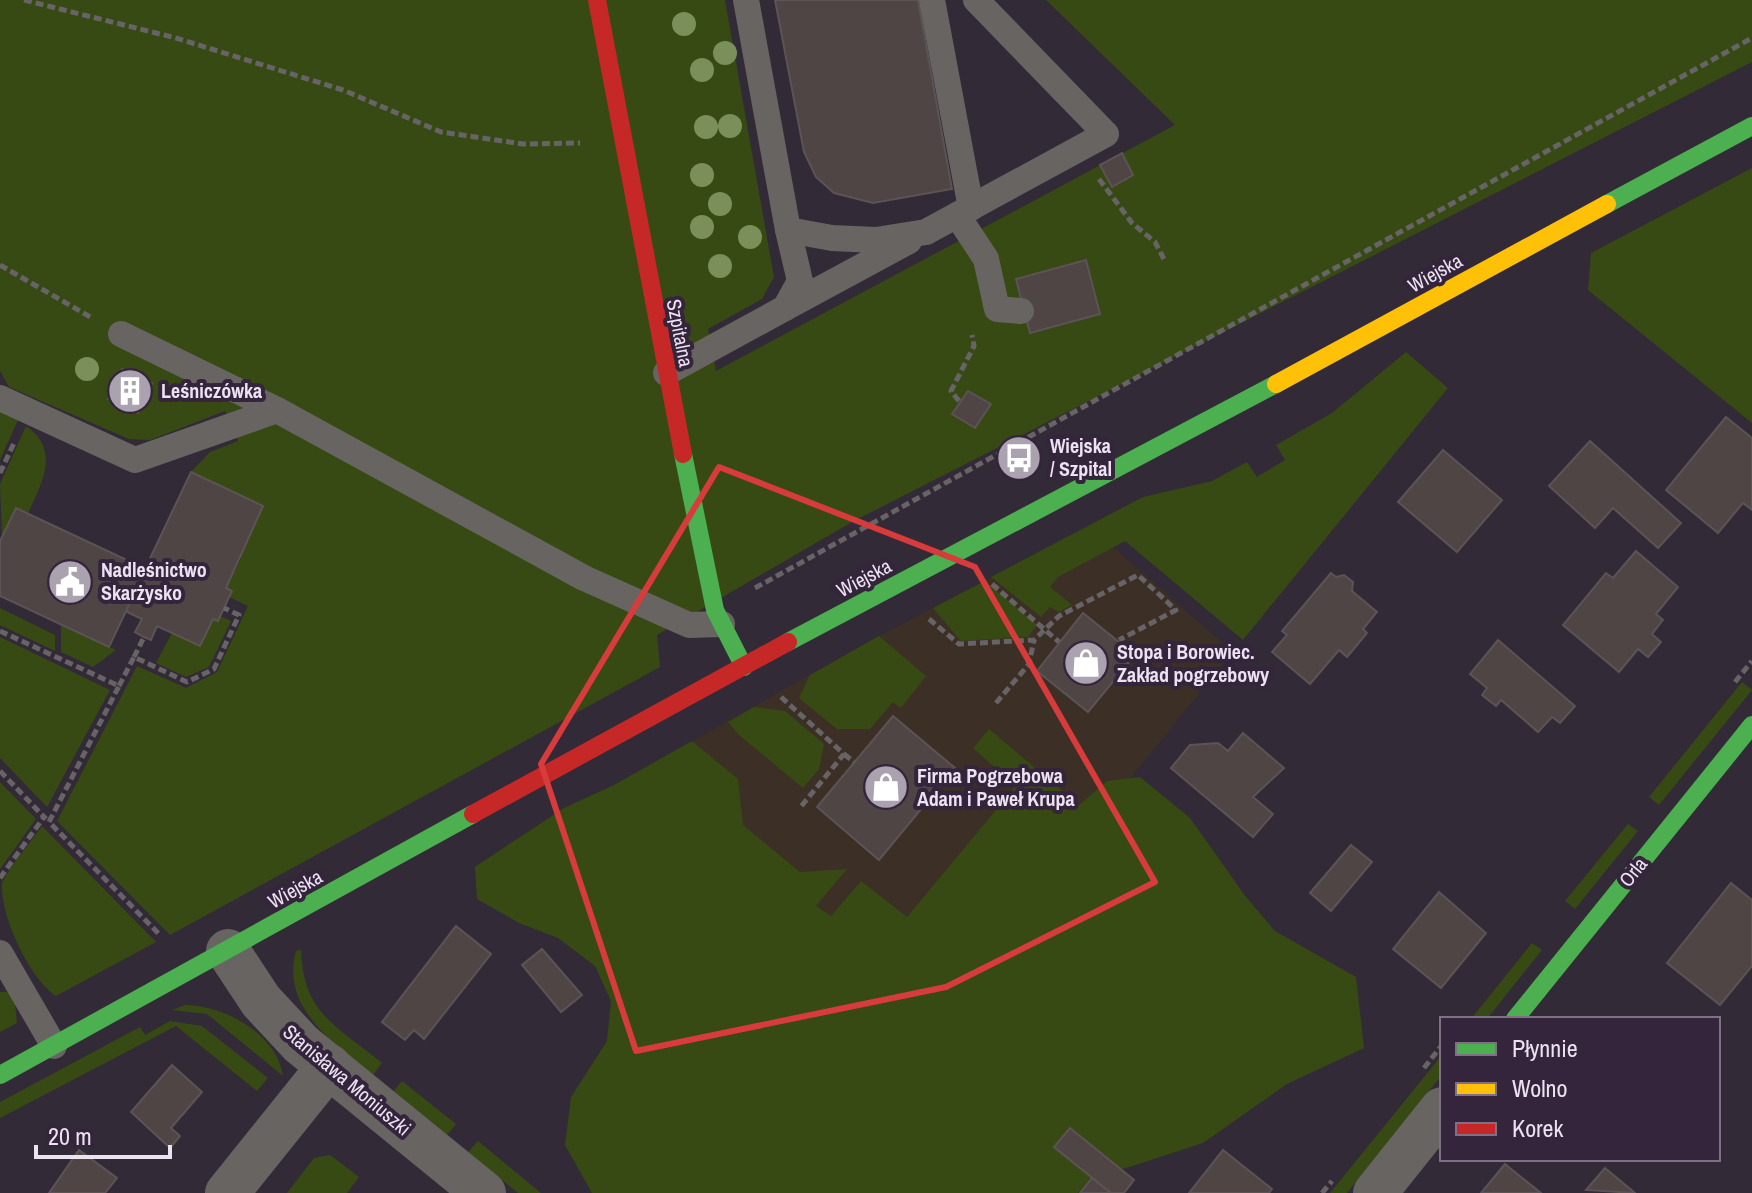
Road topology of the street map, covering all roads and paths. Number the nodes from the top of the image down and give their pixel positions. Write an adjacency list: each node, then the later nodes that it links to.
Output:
1 (24, 0): 8 (path)
2 (597, 0): 8 (street, Szpitalna)
3 (746, 0): 11 (lane)
4 (932, 0): 10 (lane)
5 (976, 0): 9 (lane)
6 (1752, 38): 24 (path)
7 (1752, 126): 35 (street, Wiejska)
8 (621, 140): 19 (street, Szpitalna)
9 (1080, 148): 10 (lane); 13 (path)
10 (964, 211): 12 (lane); 15 (lane)
11 (788, 230): 12 (lane); 16 (lane)
12 (926, 232): 16 (lane)
13 (1165, 261)
14 (0, 265): 18 (path)
15 (995, 301): 17 (lane); 21 (path)
16 (785, 308): 19 (lane)
17 (1021, 311)
18 (121, 334): 22 (lane)
19 (666, 373): 27 (street, Szpitalna)
20 (0, 398): 22 (lane)
21 (959, 401)
22 (277, 410): 27 (lane)
23 (982, 576): 28 (path)
24 (756, 587)
25 (224, 608): 34 (path)
26 (919, 610): 31 (path)
27 (722, 624): 35 (street, Szpitalna)
28 (1047, 629): 31 (path); 32 (path); 33 (path)
29 (0, 631): 36 (path)
30 (144, 637): 34 (path)
31 (1034, 640): 38 (path)
32 (1119, 640)
33 (1059, 642)
34 (134, 657): 36 (path)
35 (744, 667): 47 (street, Wiejska)
36 (119, 686): 44 (path)
37 (772, 689): 40 (path)
38 (996, 703)
39 (1752, 725): 49 (street, Orla)
40 (844, 754): 41 (path); 43 (path)
41 (854, 762)
42 (0, 771): 44 (path)
43 (799, 809)
44 (47, 820): 45 (path); 46 (path)
45 (0, 878)
46 (163, 939)
47 (228, 951): 50 (street, Wiejska); 51 (street, Stanisława Moniuszki)
48 (0, 953): 50 (lane)
49 (1517, 1017)
50 (54, 1046): 52 (street, Wiejska)
51 (329, 1066): 54 (street); 55 (street, Stanisława Moniuszki)
52 (0, 1075)
53 (1440, 1112): 56 (street)
54 (227, 1193)
55 (484, 1193)
56 (1375, 1193)

